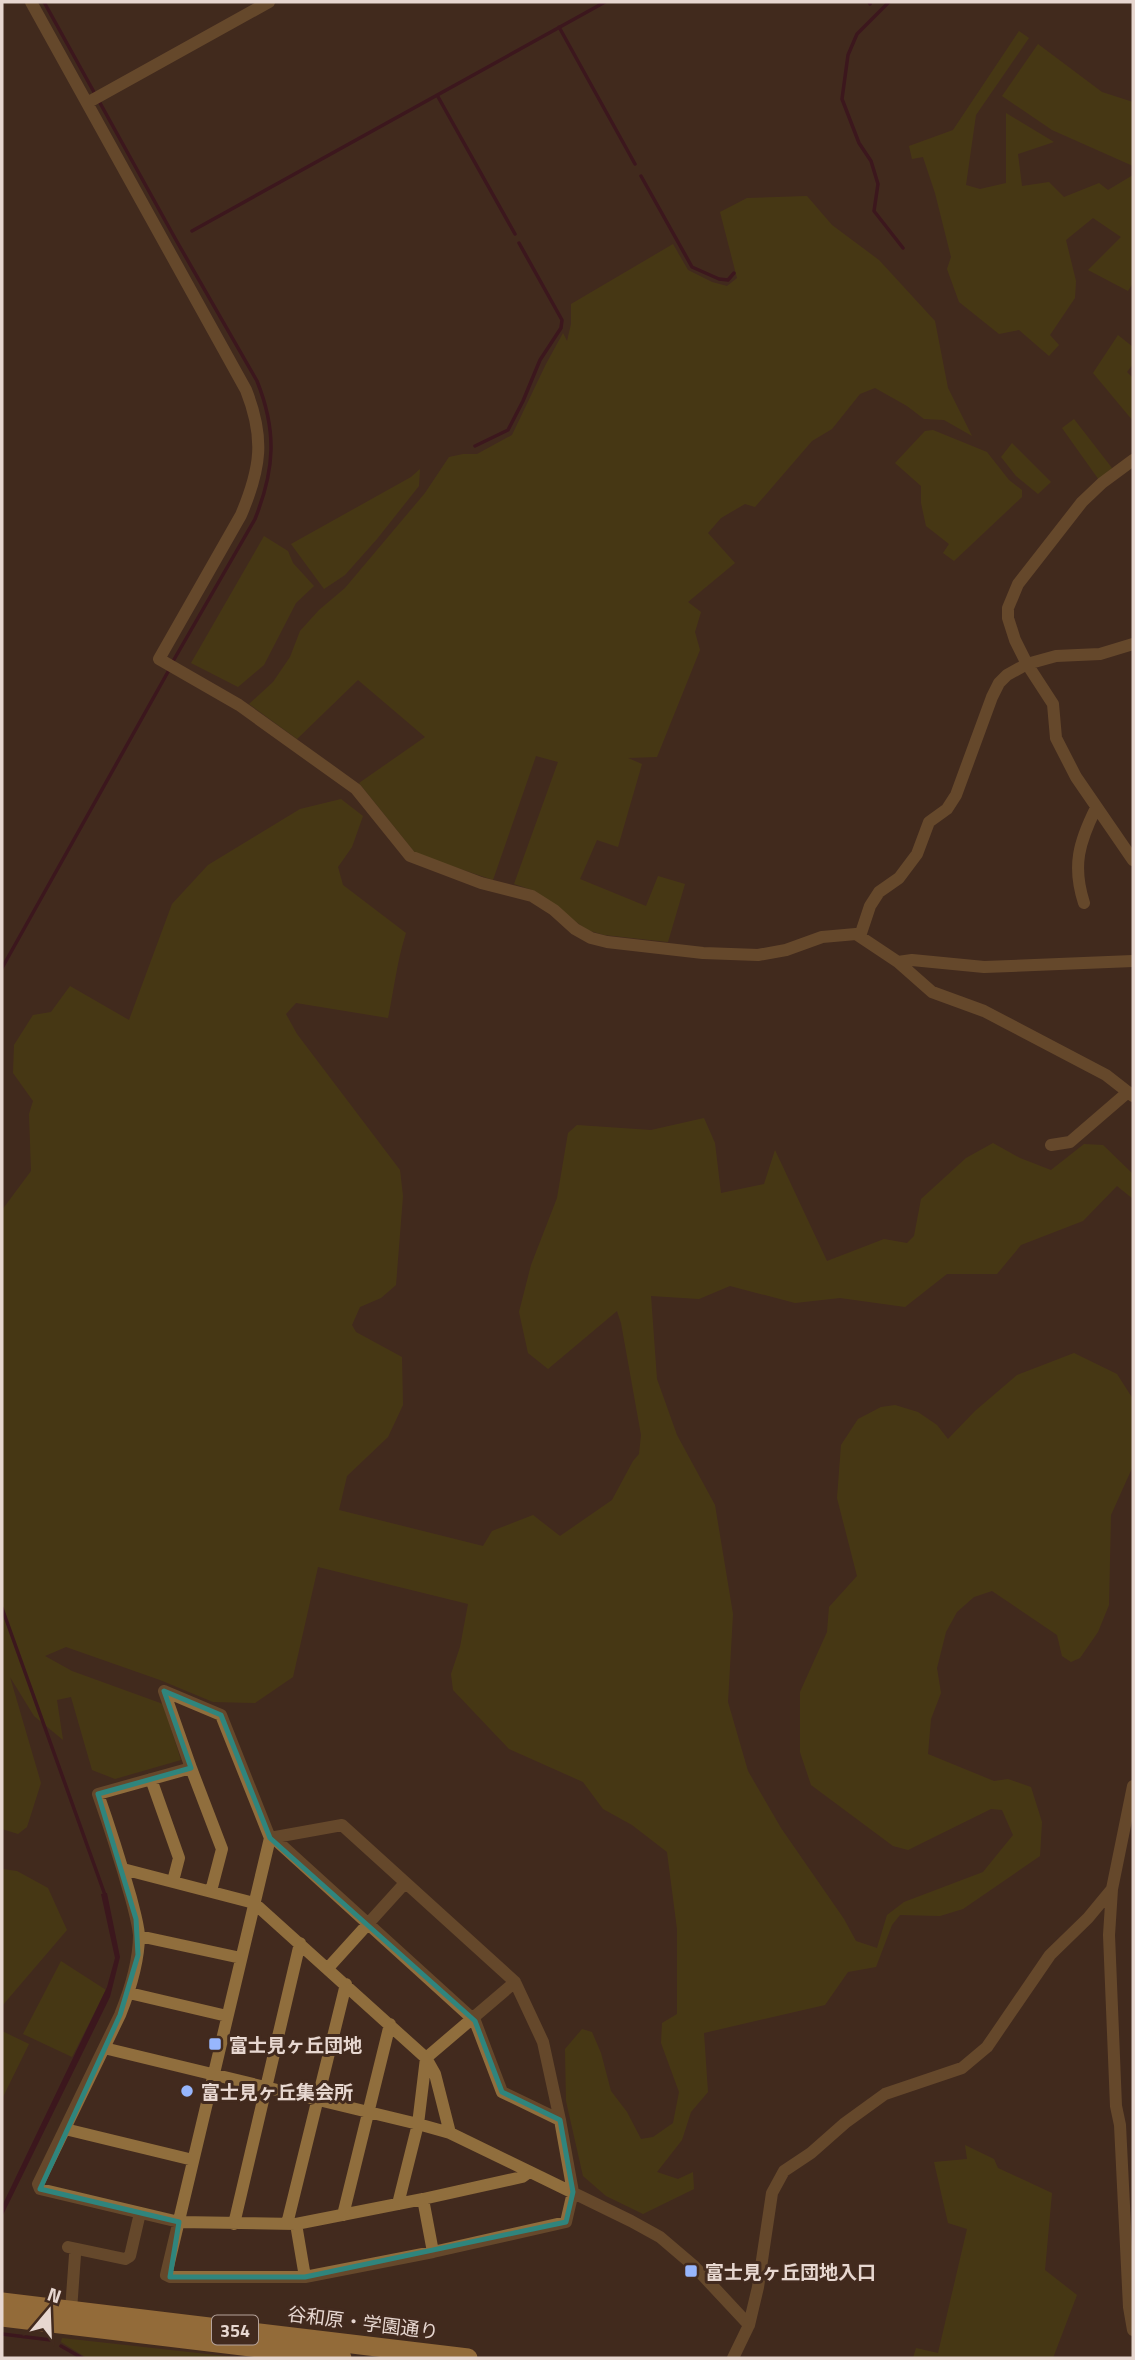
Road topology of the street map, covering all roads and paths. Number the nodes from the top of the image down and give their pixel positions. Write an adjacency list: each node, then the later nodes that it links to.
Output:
1 (31, 2): 3 (street)
2 (269, 2): 3 (street)
3 (90, 102): 10 (street)
4 (1133, 460): 6 (street)
5 (1133, 644): 6 (street)
6 (1027, 664): 7 (street); 10 (street)
7 (1096, 808): 8 (street); 9 (street)
8 (1133, 860)
9 (1084, 903)
10 (860, 936): 12 (street)
11 (1133, 961): 12 (street)
12 (898, 962): 13 (street)
13 (1131, 1094): 14 (street)
14 (1051, 1145)
15 (191, 1768): 16 (street); 19 (street); 24 (street)
16 (150, 1779): 20 (street); 21 (street)
17 (1133, 1786): 18 (street)
18 (1131, 1803): 23 (street)
19 (270, 1838): 22 (street); 25 (street); 26 (street)
20 (123, 1869): 21 (street); 27 (street)
21 (173, 1881): 24 (street)
22 (405, 1883): 26 (street); 31 (street)
23 (1112, 1889): 62 (street); 63 (street)
24 (211, 1891): 25 (street)
25 (254, 1903): 28 (street); 29 (street)
26 (369, 1924): 30 (street); 35 (street)
27 (139, 1936): 29 (street); 33 (street)
28 (300, 1943): 30 (street); 40 (street)
29 (241, 1958): 34 (street)
30 (328, 1968): 32 (street)
31 (515, 1982): 35 (street); 43 (street)
32 (346, 1984): 36 (street); 41 (street)
33 (129, 1993): 34 (street); 37 (street)
34 (227, 2017): 39 (street)
35 (472, 2018): 38 (street); 43 (street)
36 (390, 2024): 38 (street); 42 (street)
37 (104, 2048): 39 (street); 45 (street)
38 (426, 2058): 44 (street); 46 (street)
39 (213, 2074): 40 (street); 47 (street)
40 (266, 2087): 41 (street); 55 (street)
41 (317, 2099): 42 (street); 56 (street)
42 (368, 2111): 44 (street); 53 (street)
43 (560, 2120): 49 (street)
44 (418, 2124): 46 (street); 51 (street)
45 (65, 2129): 47 (street); 52 (street)
46 (450, 2133): 48 (street)
47 (193, 2160): 54 (street)
48 (529, 2172): 49 (street); 50 (street)
49 (573, 2192): 57 (street); 62 (street)
50 (423, 2199): 51 (street); 57 (street)
51 (398, 2204): 53 (street)
52 (140, 2213): 54 (street); 60 (street)
53 (343, 2215): 56 (street)
54 (179, 2222): 55 (street); 58 (street)
55 (234, 2224): 56 (street)
56 (292, 2224): 58 (street)
57 (433, 2252): 58 (street)
58 (305, 2277)
59 (2, 2302): 60 (highway, 谷和原・学園通り / 354)
60 (71, 2310): 65 (highway, 谷和原・学園通り / 354)
61 (2, 2317): 64 (highway, 谷和原・学園通り / 354)
62 (749, 2325): 66 (street)
63 (1133, 2330)
64 (342, 2358)
65 (468, 2358)
66 (733, 2358)

